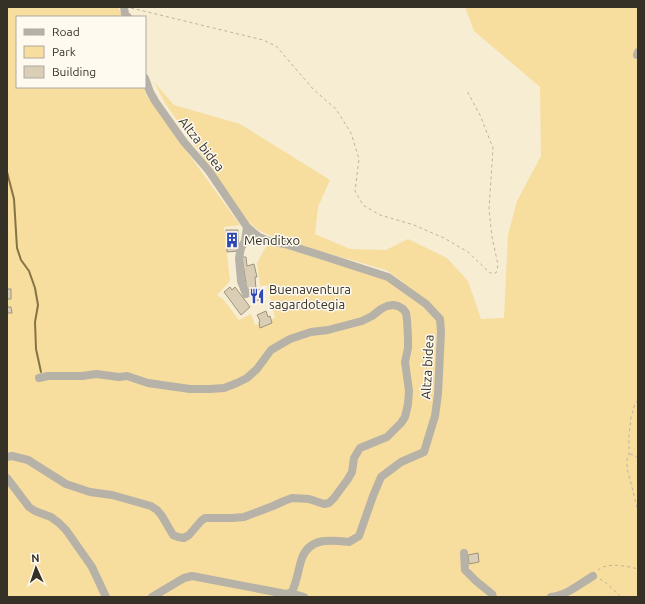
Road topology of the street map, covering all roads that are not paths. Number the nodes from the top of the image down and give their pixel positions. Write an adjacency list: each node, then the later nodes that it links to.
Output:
1 (146, 81): 2 (street, Altza bidea)
2 (247, 227): 3 (street); 9 (street, Altza bidea)
3 (246, 294)
4 (39, 378): 5 (street)
5 (7, 457)
6 (7, 478): 10 (street)
7 (464, 553): 13 (street)
8 (593, 576): 14 (street)
9 (292, 592): 11 (street); 12 (street)
10 (106, 597)
11 (152, 597)
12 (304, 597)
13 (494, 597)
14 (551, 597)

